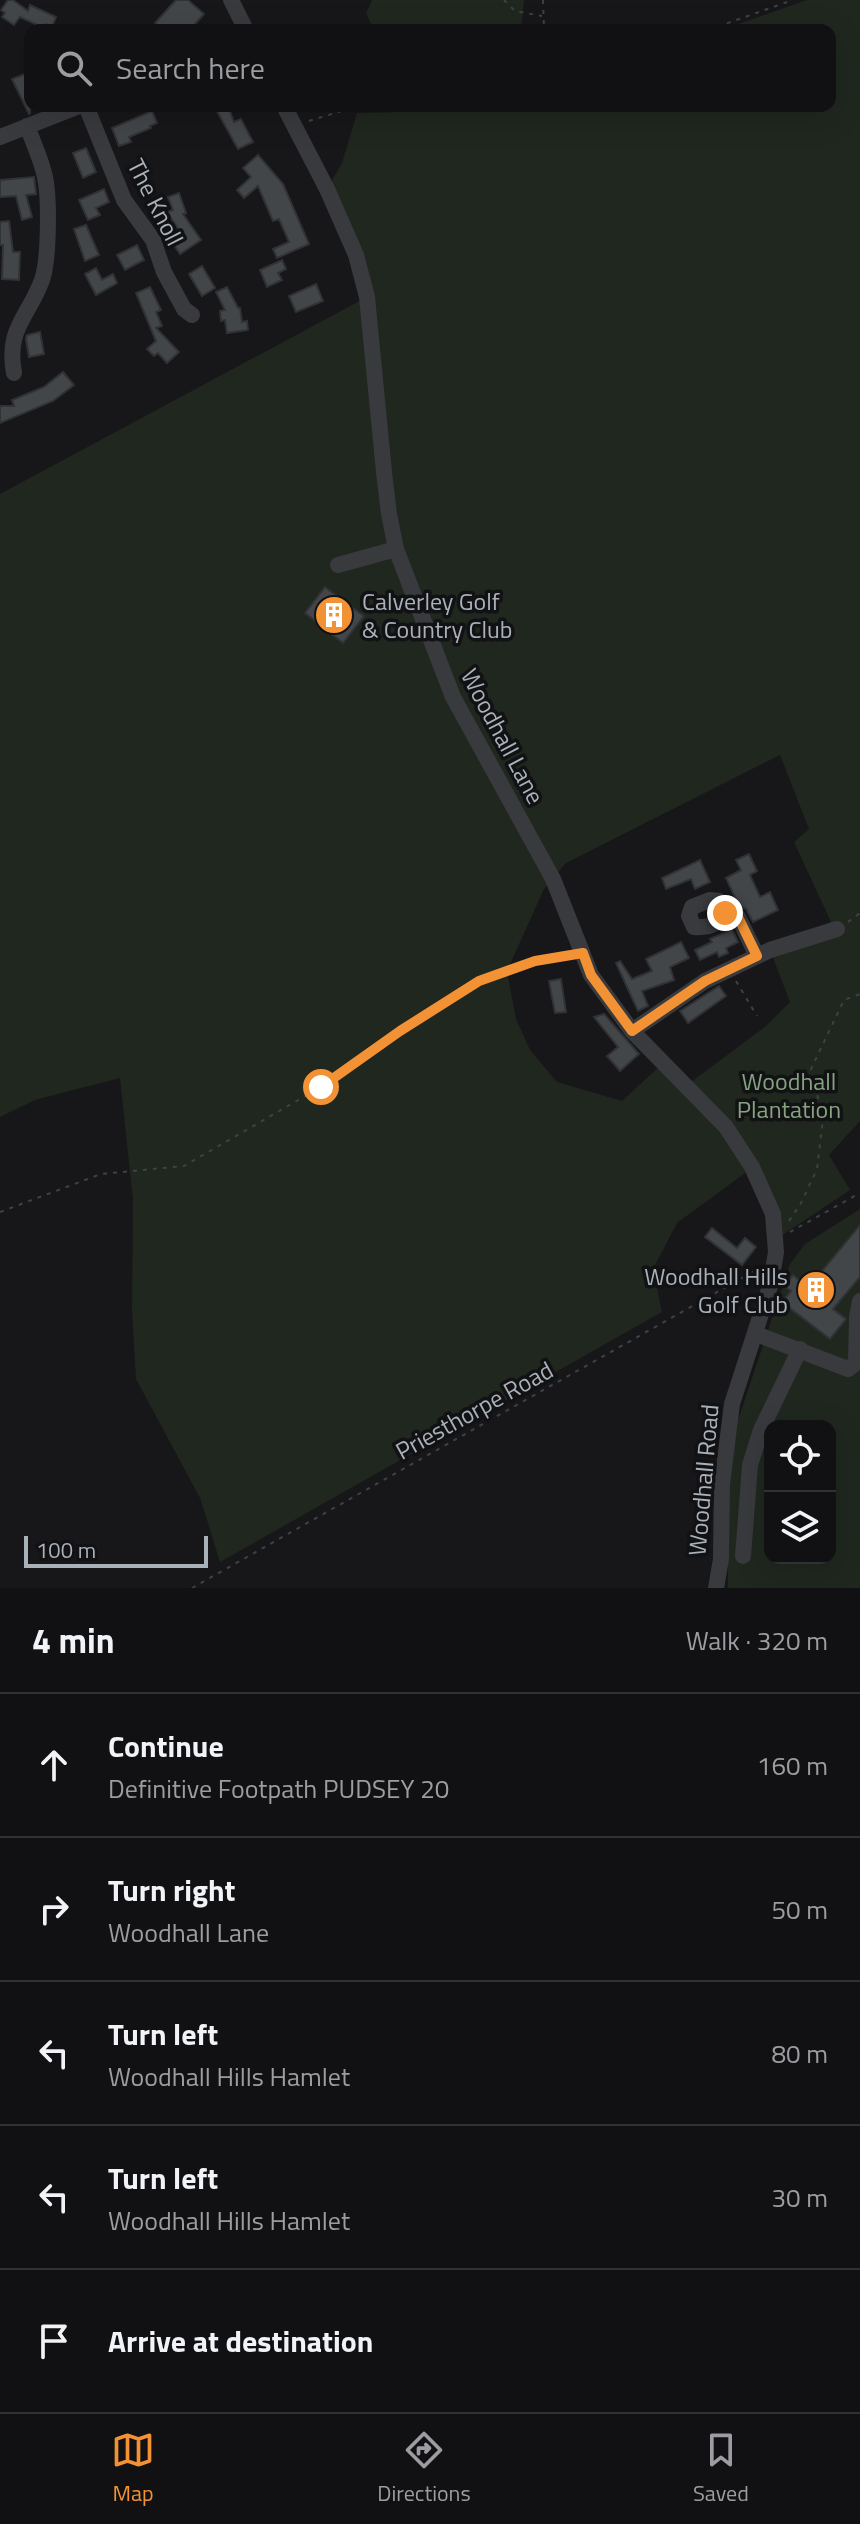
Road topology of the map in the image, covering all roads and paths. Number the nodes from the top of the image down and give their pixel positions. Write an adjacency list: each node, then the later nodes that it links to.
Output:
1 (231, 0): 6 (street)
2 (504, 0): 5 (path)
3 (543, 0): 5 (path)
4 (793, 0): 8 (path)
5 (542, 16): 7 (path)
6 (243, 24)
7 (543, 24)
8 (725, 24)
9 (63, 112): 13 (street)
10 (88, 112): 16 (street, The Knoll)
11 (287, 112): 14 (street, Woodhall Lane)
12 (339, 112): 14 (path)
13 (27, 126): 15 (street); 17 (street)
14 (295, 126): 18 (street, Woodhall Lane)
15 (0, 137)
16 (192, 315)
17 (14, 373)
18 (396, 549): 19 (street); 22 (street, Woodhall Lane)
19 (338, 565)
20 (725, 913): 23 (street)
21 (837, 929): 23 (street)
22 (583, 953): 27 (street, Woodhall Lane); 29 (path)
23 (757, 956): 24 (street)
24 (729, 969): 26 (path); 27 (street)
25 (860, 994): 30 (path)
26 (757, 1016)
27 (632, 1031): 30 (street, Woodhall Lane)
28 (860, 1193): 30 (path)
29 (0, 1212)
30 (783, 1236): 31 (street, Woodhall Road)
31 (774, 1263): 33 (street, Woodhall Road); 36 (path, Priesthorpe Road)
32 (860, 1301): 34 (street)
33 (756, 1334): 34 (street); 37 (street, Woodhall Road)
34 (800, 1349): 35 (street)
35 (743, 1556)
36 (192, 1588)
37 (716, 1588)

